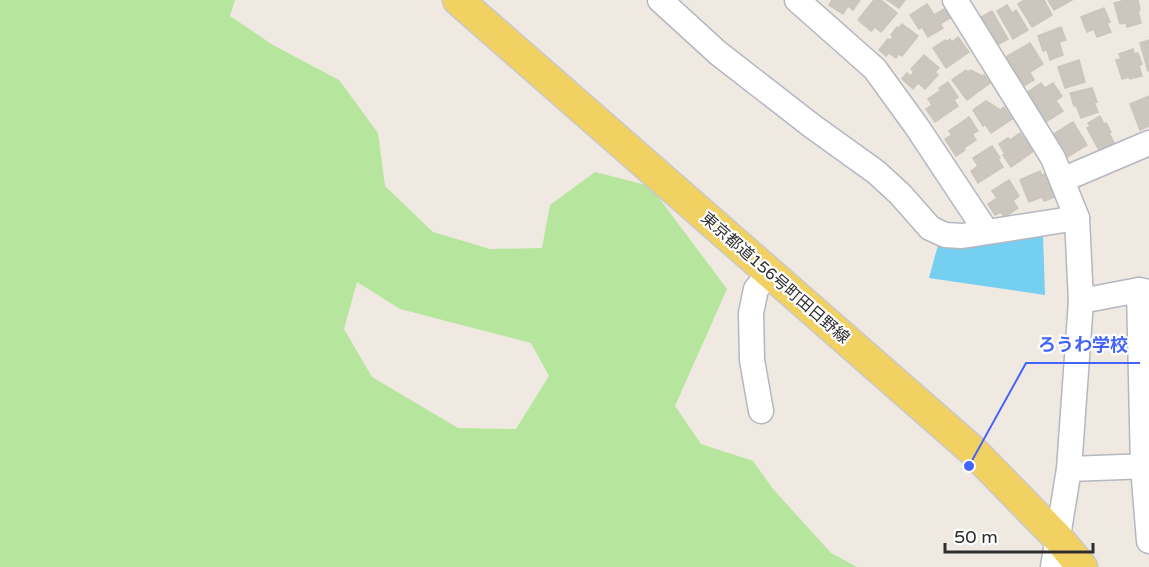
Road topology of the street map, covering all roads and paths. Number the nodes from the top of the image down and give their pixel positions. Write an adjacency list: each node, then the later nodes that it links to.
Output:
1 (458, 0): 9 (main road, 東京都道156号町田日野線)
2 (660, 0): 8 (street)
3 (797, 0): 8 (street)
4 (965, 3): 6 (street)
5 (1149, 142): 6 (street)
6 (1062, 180): 7 (street)
7 (1077, 218): 8 (street); 11 (street)
8 (986, 231)
9 (770, 274): 12 (street); 16 (main road, 東京都道156号町田日野線)
10 (1144, 291): 11 (street); 13 (street)
11 (1081, 301): 14 (street)
12 (761, 411)
13 (1146, 466): 14 (street); 15 (street)
14 (1069, 469): 16 (street)
15 (1149, 541)
16 (1055, 553): 17 (main road, 東京都道156号町田日野線)
17 (1082, 567)

